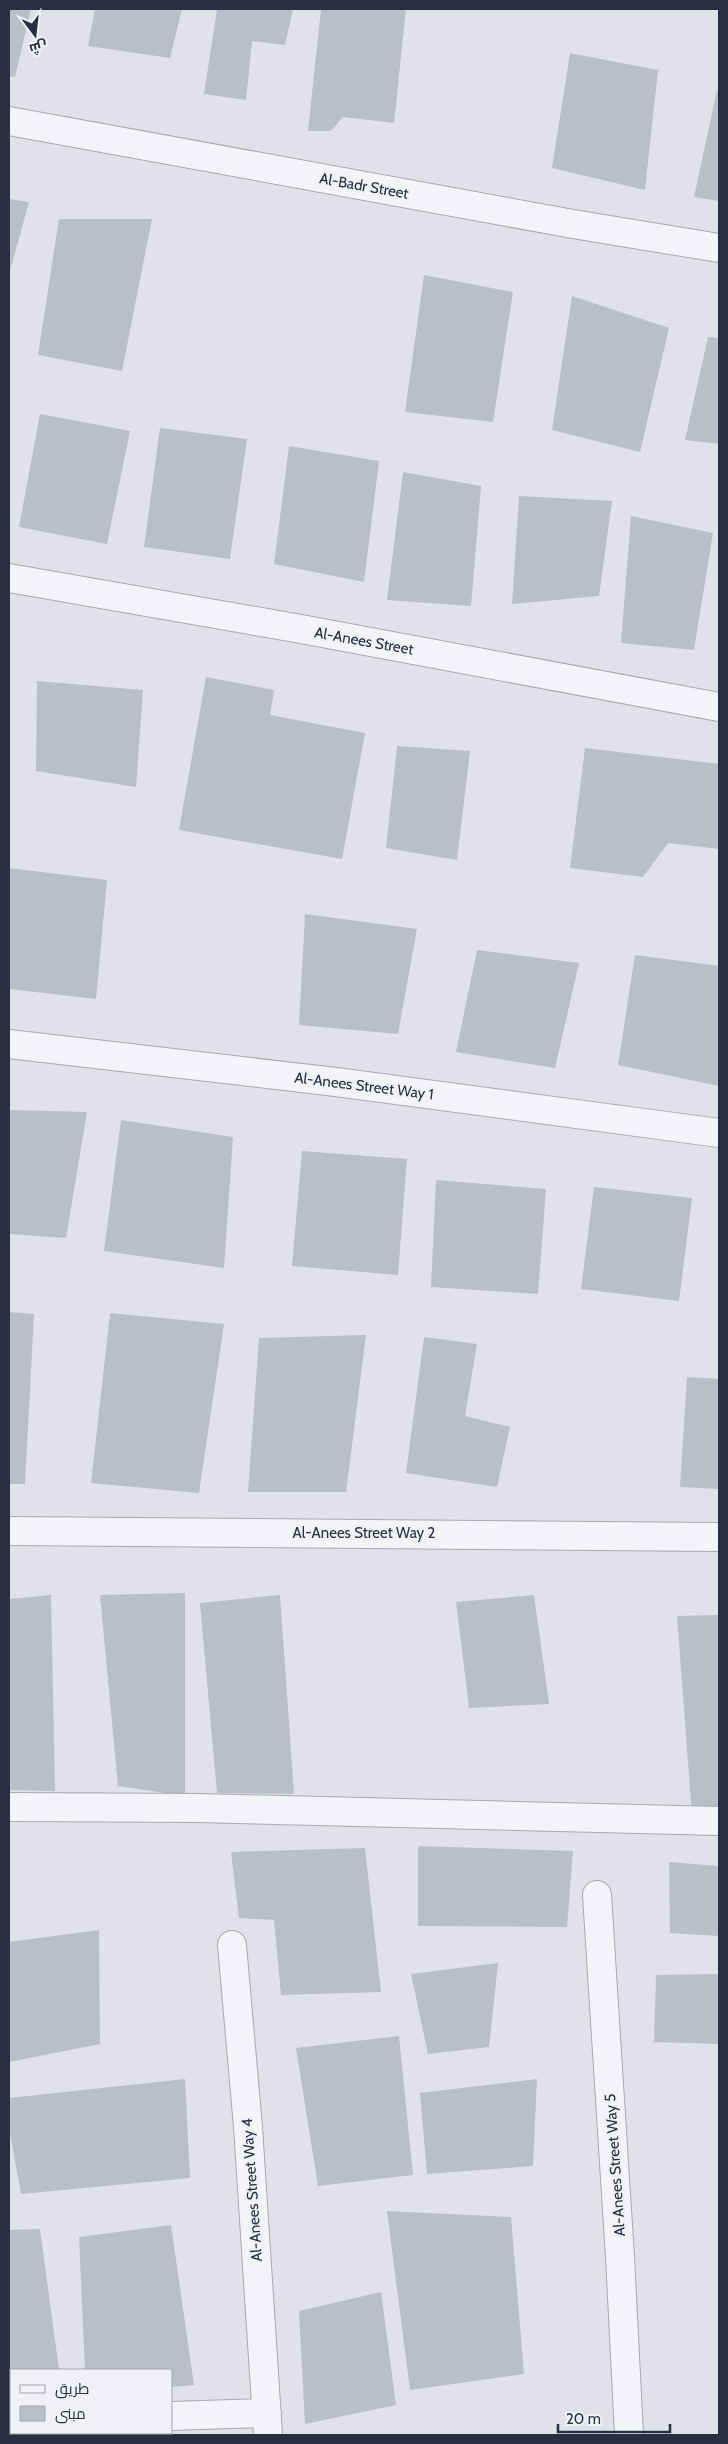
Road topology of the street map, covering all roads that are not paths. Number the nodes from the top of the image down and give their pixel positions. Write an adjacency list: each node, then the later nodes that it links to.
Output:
1 (9, 122): 2 (street, Al-Badr Street)
2 (719, 248)
3 (9, 578): 4 (street, Al-Anees Street)
4 (719, 707)
5 (9, 1044): 6 (street, Al-Anees Street Way 1)
6 (719, 1133)
7 (9, 1530): 8 (street, Al-Anees Street Way 2)
8 (719, 1537)
9 (9, 1808): 10 (street)
10 (719, 1821)
11 (597, 1895): 15 (street, Al-Anees Street Way 5)
12 (232, 1945): 14 (street, Al-Anees Street Way 4)
13 (172, 2416): 14 (street)
14 (268, 2424)
15 (629, 2435)

